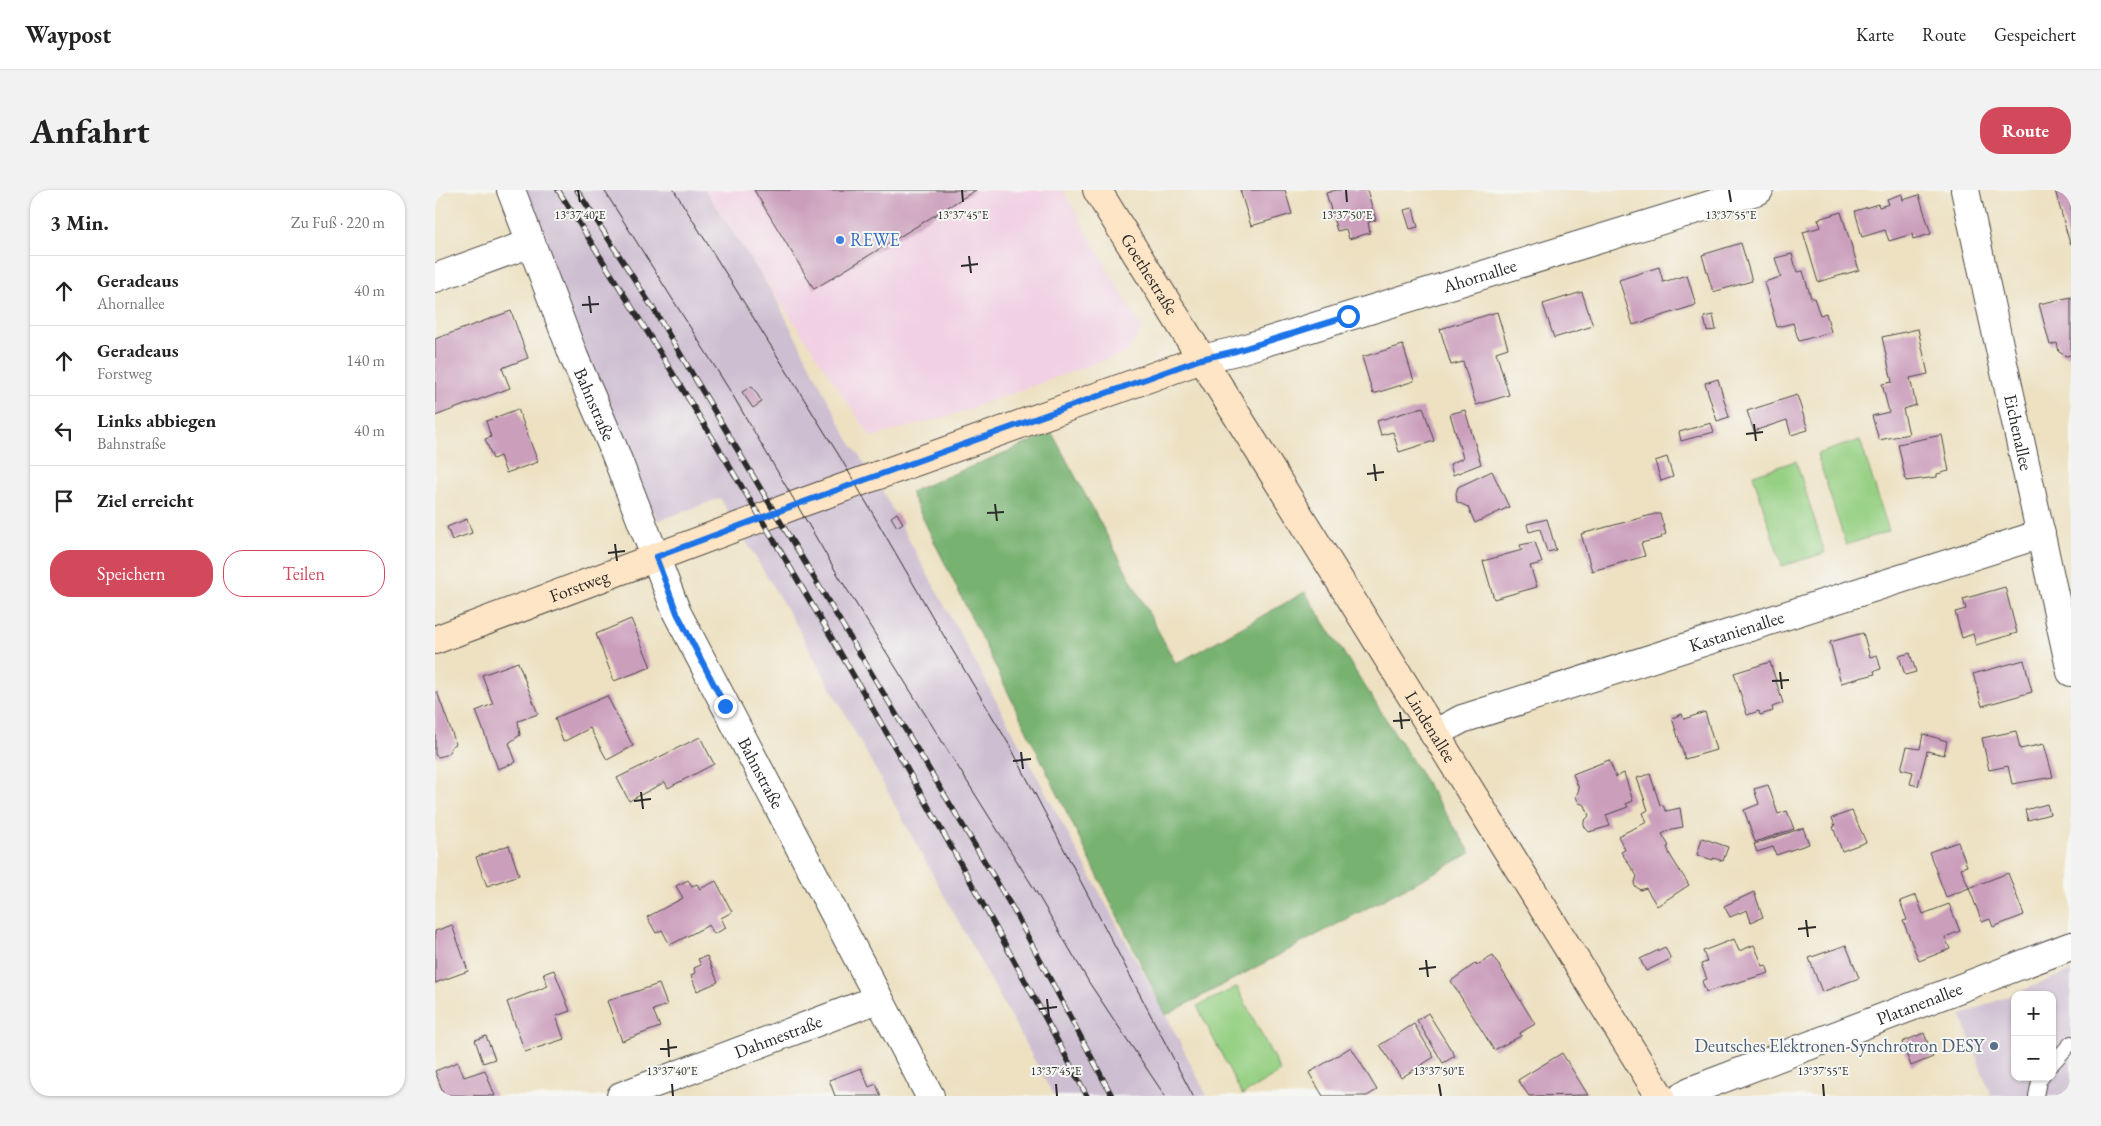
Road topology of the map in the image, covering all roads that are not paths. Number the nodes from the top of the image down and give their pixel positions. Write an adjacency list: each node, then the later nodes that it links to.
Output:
1 (511, 190): 5 (street, Bahnstraße)
2 (1097, 190): 7 (main road, Goethestraße)
3 (1759, 190): 7 (street, Ahornallee)
4 (1965, 190): 8 (street, Eichenallee)
5 (531, 243): 6 (street); 9 (street, Bahnstraße)
6 (435, 278)
7 (1201, 359): 9 (main road, Forstweg); 12 (main road, Lindenallee)
8 (2041, 534): 11 (street, Eichenallee); 12 (street, Kastanienallee)
9 (656, 557): 10 (main road, Forstweg); 14 (street, Bahnstraße)
10 (435, 640)
11 (2071, 672)
12 (1434, 734): 20 (main road, Lindenallee)
13 (2071, 946): 21 (street, Platanenallee)
14 (878, 999): 18 (street, Dahmestraße); 19 (street, Bahnstraße)
15 (2071, 1043): 16 (lane)
16 (2056, 1060)
17 (2039, 1081): 22 (lane)
18 (621, 1096)
19 (930, 1096)
20 (1660, 1096)
21 (1683, 1096)
22 (2037, 1096)

